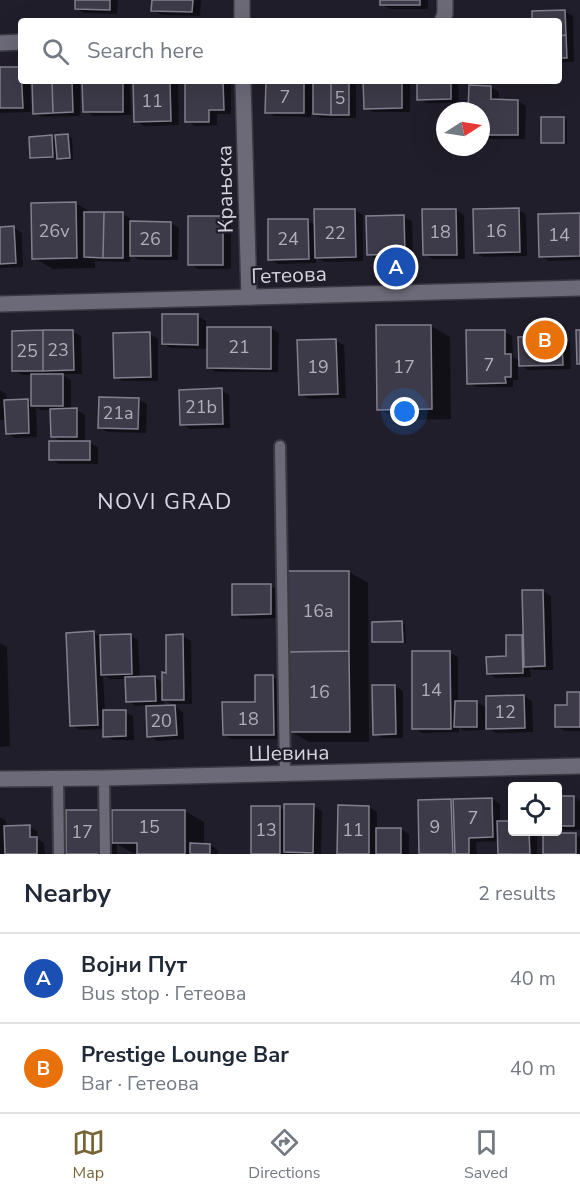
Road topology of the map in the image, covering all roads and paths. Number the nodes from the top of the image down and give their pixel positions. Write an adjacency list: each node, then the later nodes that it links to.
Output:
1 (242, 0): 2 (street)
2 (242, 18)
3 (18, 42): 4 (street)
4 (0, 43)
5 (243, 84): 7 (street, Крањска)
6 (580, 288): 7 (street, Гетеова)
7 (249, 297): 8 (street, Гетеова)
8 (0, 304)
9 (280, 446): 11 (lane)
10 (580, 766): 11 (street, Шевина)
11 (285, 774): 12 (street, Шевина)
12 (104, 778): 14 (street, Шевина); 16 (lane)
13 (0, 779): 14 (street, Шевина)
14 (58, 779): 15 (lane)
15 (59, 854)
16 (105, 854)

